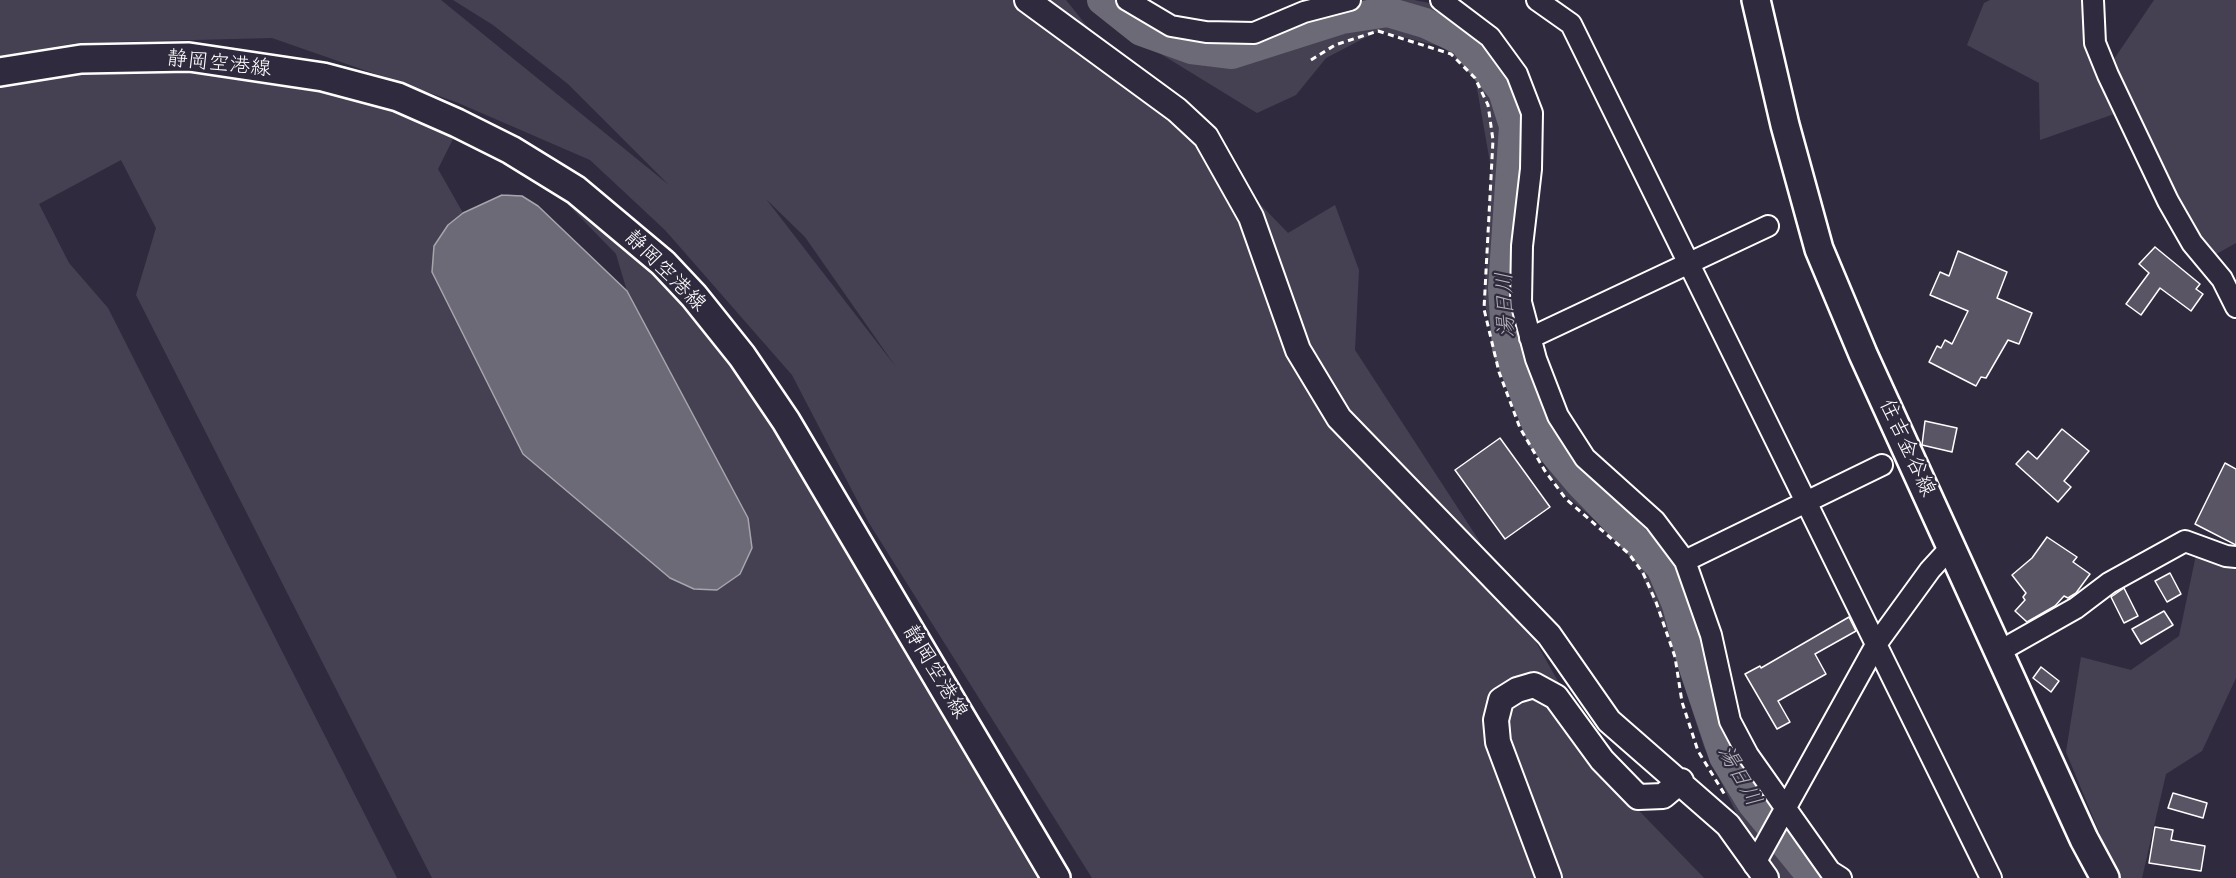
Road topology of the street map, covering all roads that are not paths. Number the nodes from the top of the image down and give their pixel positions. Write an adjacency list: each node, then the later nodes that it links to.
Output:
1 (1027, 0): 21 (street)
2 (1127, 0): 8 (street)
3 (1350, 0): 8 (street)
4 (1441, 0): 13 (street)
5 (1537, 0): 11 (street)
6 (1756, 0): 16 (main road, 住吉金谷線)
7 (2093, 0): 12 (street)
8 (1304, 4)
9 (0, 72): 24 (main road, 静岡空港線)
10 (1768, 225): 11 (street)
11 (1690, 263): 13 (street); 15 (street)
12 (2236, 307)
13 (1530, 338): 18 (street)
14 (1882, 465): 15 (street)
15 (1808, 502): 18 (street); 19 (street)
16 (1952, 546): 19 (street); 20 (main road, 住吉金谷線)
17 (2236, 556): 20 (street)
18 (1685, 561): 22 (street)
19 (1878, 643): 22 (street); 27 (street)
20 (2000, 651): 28 (main road, 住吉金谷線)
21 (1681, 781): 23 (street); 25 (street)
22 (1785, 808): 23 (street); 26 (street)
23 (1760, 871)
24 (1056, 878)
25 (1549, 878)
26 (1841, 878)
27 (1991, 878)
28 (2105, 878)

